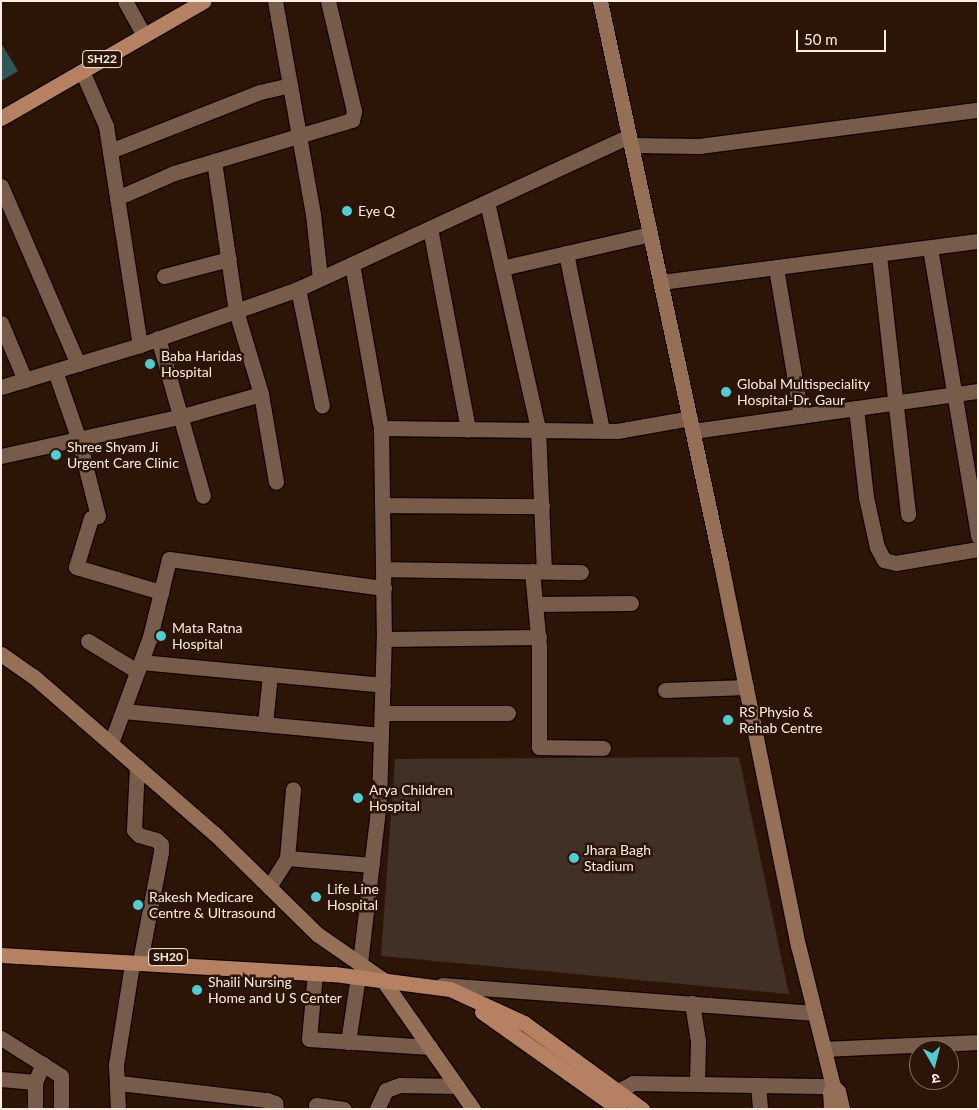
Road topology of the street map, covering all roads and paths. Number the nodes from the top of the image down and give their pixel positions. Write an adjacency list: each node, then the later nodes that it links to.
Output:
1 (125, 1): 6 (street)
2 (204, 1): 6 (main road, SH22)
3 (275, 1): 8 (street)
4 (328, 1): 11 (street)
5 (600, 1): 12 (street)
6 (144, 35): 7 (main road, SH22)
7 (82, 71): 10 (main road, SH22); 13 (street)
8 (290, 85): 11 (street); 13 (street)
9 (978, 110): 12 (street)
10 (1, 118)
11 (299, 134): 14 (street); 29 (street)
12 (630, 141): 17 (street); 19 (street)
13 (110, 151): 16 (street)
14 (214, 161): 16 (street); 24 (street)
15 (1, 186): 36 (street)
16 (117, 198): 35 (street)
17 (487, 202): 18 (street); 26 (street)
18 (430, 228): 25 (street); 50 (street)
19 (650, 234): 22 (street); 30 (street)
20 (978, 242): 21 (street)
21 (930, 248): 23 (street); 42 (street)
22 (566, 253): 26 (street); 52 (street)
23 (879, 254): 27 (street); 43 (street)
24 (229, 259): 28 (street); 32 (street)
25 (352, 264): 29 (street); 49 (street)
26 (502, 268): 51 (street)
27 (776, 268): 30 (street); 47 (street)
28 (164, 276)
29 (320, 278): 31 (street)
30 (661, 282): 48 (street)
31 (298, 289): 32 (street); 44 (street)
32 (236, 311): 34 (street); 41 (street)
33 (1, 323): 38 (street)
34 (158, 338): 35 (street); 46 (street)
35 (140, 345): 36 (street)
36 (78, 364): 37 (street)
37 (55, 371): 38 (street); 53 (street)
38 (25, 380): 39 (street)
39 (1, 387)
40 (978, 391): 42 (street)
41 (261, 394): 46 (street); 55 (street)
42 (952, 394): 43 (street); 60 (street)
43 (894, 402): 45 (street); 59 (street)
44 (322, 406)
45 (856, 408): 47 (street); 61 (street)
46 (179, 416): 53 (street); 56 (street)
47 (801, 416): 48 (street)
48 (691, 424): 52 (street); 76 (street)
49 (381, 428): 50 (street); 57 (street)
50 (468, 429): 51 (street)
51 (538, 430): 52 (street); 58 (street)
52 (602, 430)
53 (78, 437): 54 (street); 66 (street)
54 (1, 456)
55 (276, 482)
56 (203, 496)
57 (382, 505): 58 (street); 62 (street)
58 (542, 506): 63 (street)
59 (908, 514)
60 (978, 536)
61 (978, 549)
62 (383, 569): 63 (street); 65 (street)
63 (538, 571): 64 (street); 68 (street)
64 (581, 572)
65 (384, 588): 66 (street); 70 (street)
66 (161, 592): 73 (street)
67 (631, 602): 68 (street)
68 (535, 604): 69 (street)
69 (538, 637): 70 (street); 84 (street)
70 (384, 639): 75 (street)
71 (88, 641): 73 (street)
72 (1, 654): 83 (street)
73 (139, 666): 74 (street); 78 (street)
74 (270, 674): 75 (street); 81 (street)
75 (383, 685): 79 (street)
76 (746, 687): 77 (street); 100 (street)
77 (665, 690)
78 (123, 711): 81 (street); 83 (street)
79 (382, 713): 80 (street); 82 (street)
80 (508, 713)
81 (264, 724): 82 (street)
82 (381, 735): 88 (street)
83 (111, 744): 85 (street)
84 (603, 748)
85 (137, 766): 89 (street); 92 (street)
86 (294, 789): 87 (street)
87 (288, 858): 88 (street); 89 (street)
88 (372, 865): 93 (street)
89 (269, 887): 93 (street)
90 (1, 945): 92 (main road, SH20)
91 (1, 955): 92 (main road, SH20)
92 (136, 960): 94 (main road, SH20); 95 (main road, SH20); 109 (street)
93 (359, 970): 95 (main road, SH20); 96 (main road, SH20); 102 (street)
94 (315, 973): 95 (main road, SH20); 102 (street)
95 (334, 974)
96 (382, 979): 97 (main road, SH20); 104 (street)
97 (429, 984): 98 (main road, SH20); 99 (street)
98 (450, 989): 114 (main road, SH20); 123 (main road, SH20)
99 (692, 1003): 100 (street); 110 (street)
100 (815, 1013): 105 (street)
101 (1, 1038): 106 (street)
102 (348, 1042): 104 (street)
103 (978, 1042): 105 (street)
104 (430, 1047): 112 (street)
105 (824, 1049): 113 (street)
106 (43, 1064): 108 (street); 117 (street)
107 (1, 1079): 108 (street)
108 (35, 1082): 116 (street)
109 (119, 1083): 118 (street); 119 (street)
110 (697, 1084): 111 (street); 114 (street)
111 (758, 1085): 113 (street); 125 (street)
112 (457, 1086): 121 (street); 122 (street)
113 (833, 1086): 126 (street); 127 (street)
114 (618, 1091): 124 (main road, SH20)
115 (316, 1105): 120 (street)
116 (35, 1109)
117 (61, 1109)
118 (118, 1109)
119 (276, 1109)
120 (344, 1109)
121 (378, 1109)
122 (473, 1109)
123 (619, 1109)
124 (642, 1109)
125 (760, 1109)
126 (831, 1109)
127 (842, 1109)

